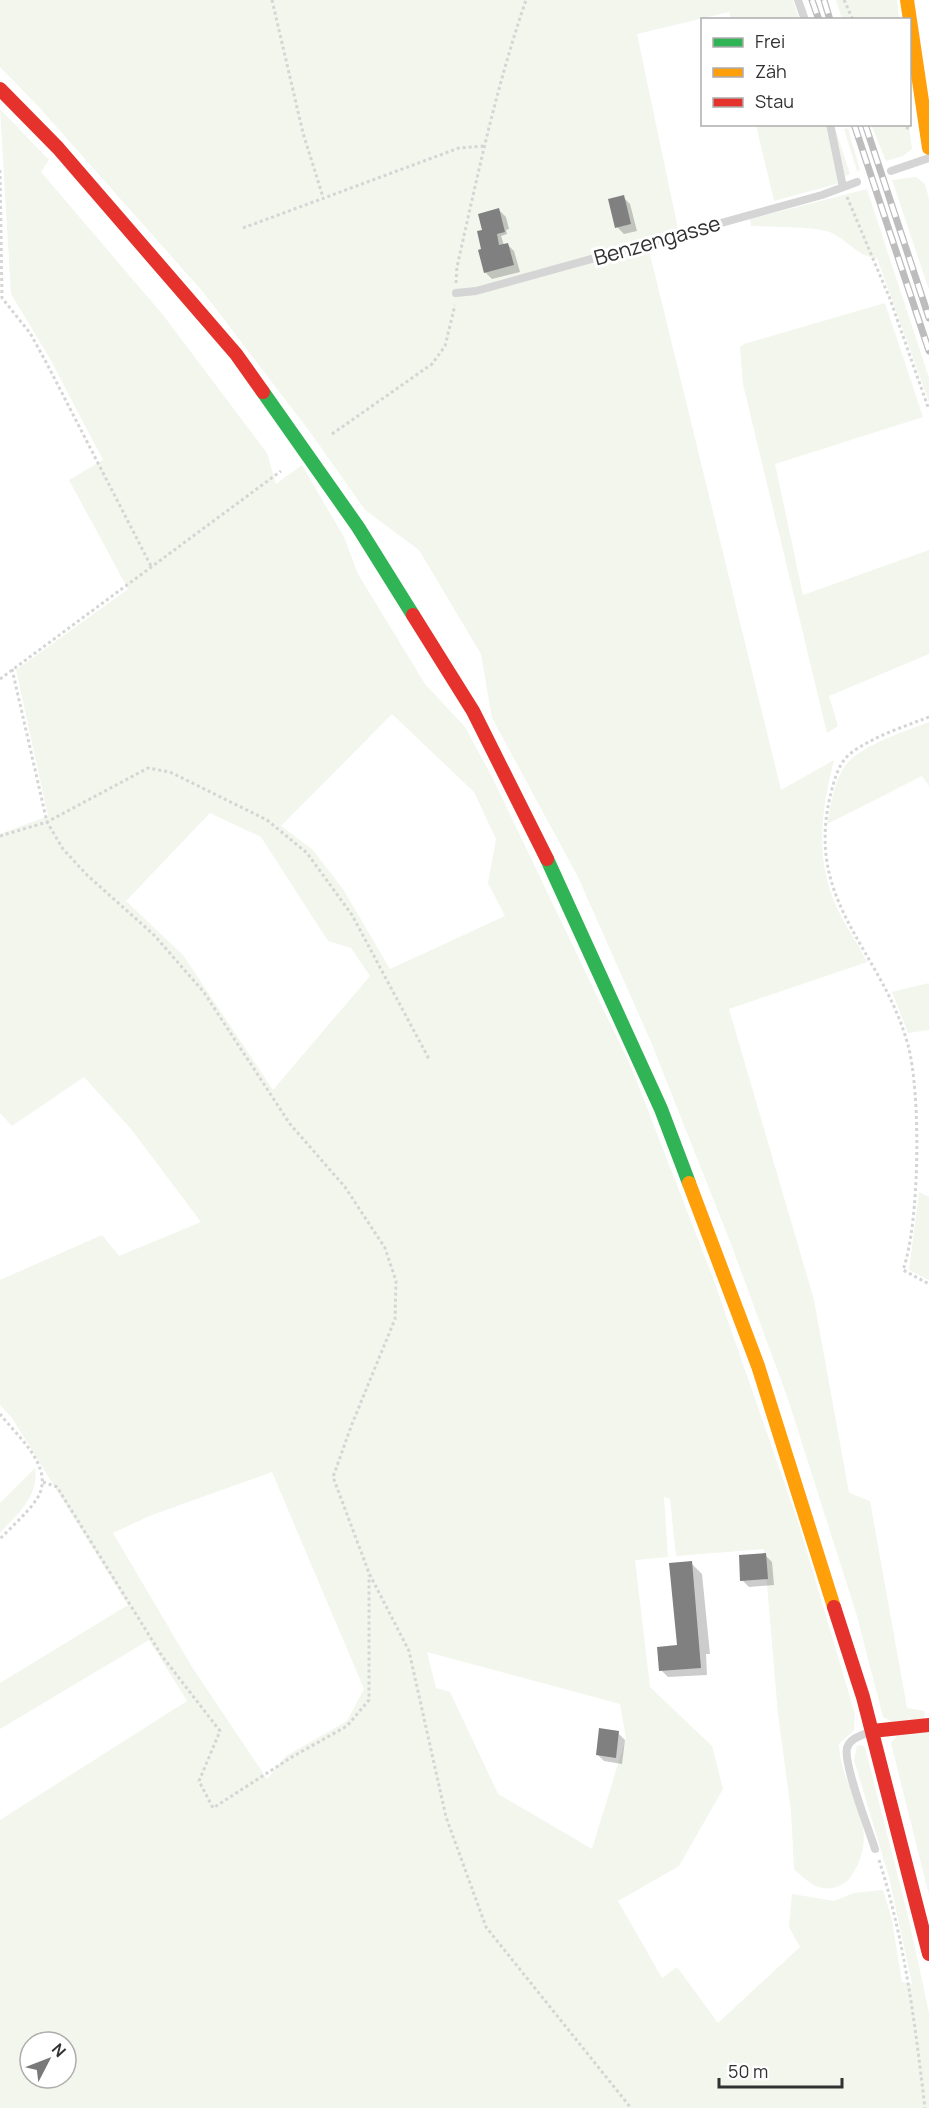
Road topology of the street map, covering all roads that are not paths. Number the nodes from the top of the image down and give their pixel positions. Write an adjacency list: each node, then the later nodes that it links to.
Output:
1 (798, 0): 3 (lane)
2 (907, 0): 4 (main road)
3 (804, 18)
4 (910, 18)
5 (911, 27): 8 (main road)
6 (0, 89): 15 (main road)
7 (830, 126): 12 (lane)
8 (929, 148)
9 (929, 158): 10 (lane)
10 (891, 171)
11 (857, 182): 12 (lane, Benzengasse)
12 (843, 187): 13 (lane, Benzengasse)
13 (456, 293)
14 (929, 1725): 15 (main road)
15 (872, 1731): 16 (lane); 17 (main road)
16 (875, 1849)
17 (929, 1954)

